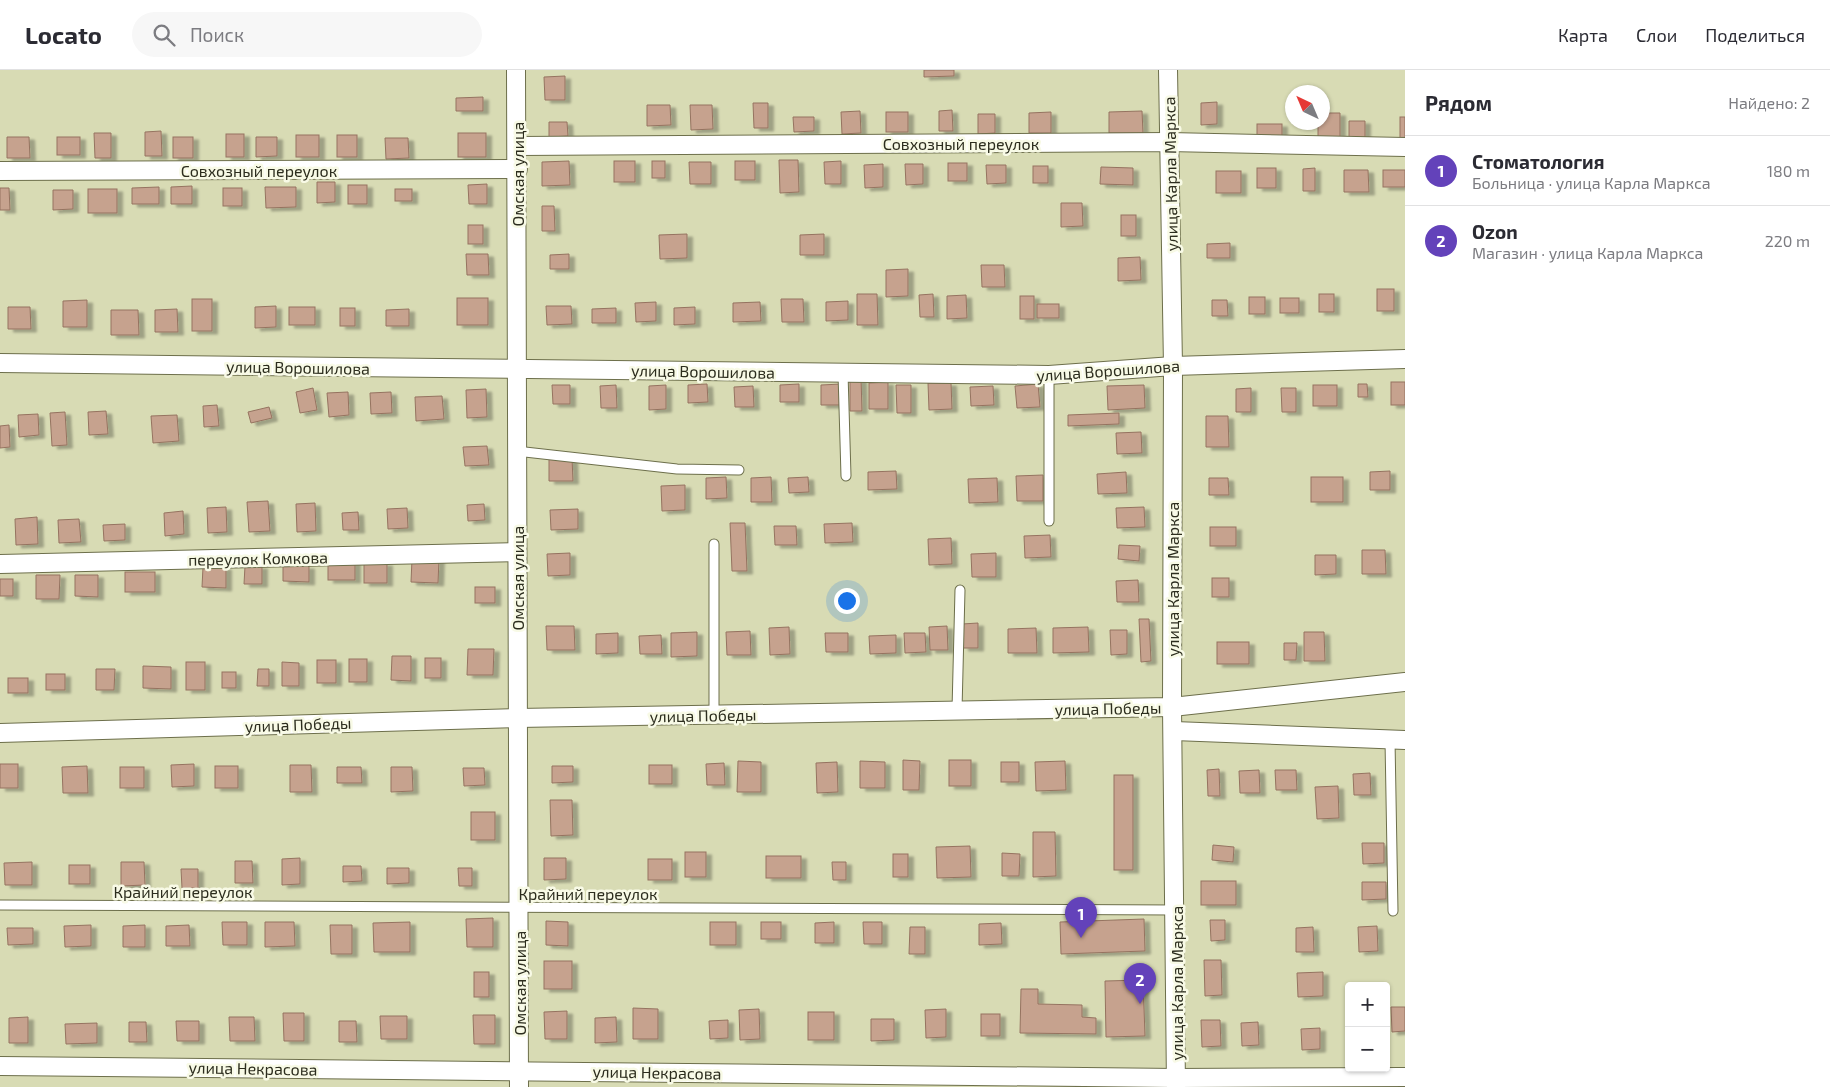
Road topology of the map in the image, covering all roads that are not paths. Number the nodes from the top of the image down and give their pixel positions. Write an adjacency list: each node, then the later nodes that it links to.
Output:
1 (516, 70): 4 (street, Омская улица)
2 (1168, 70): 3 (street, улица Карла Маркса)
3 (1169, 142): 4 (street, Совхозный переулок); 5 (street, Совхозный переулок); 10 (street, улица Карла Маркса)
4 (518, 146): 6 (street, Омская улица)
5 (1405, 146)
6 (518, 169): 7 (street, Совхозный переулок); 11 (street, Омская улица)
7 (0, 171)
8 (1405, 359): 10 (street, улица Ворошилова)
9 (0, 363): 11 (street, улица Ворошилова)
10 (1173, 366): 13 (street, улица Ворошилова); 23 (street, улица Карла Маркса)
11 (516, 369): 12 (street, улица Ворошилова); 14 (street, Омская улица)
12 (843, 373): 13 (street, улица Ворошилова); 16 (lane)
13 (1049, 375): 17 (lane)
14 (516, 451): 15 (lane); 19 (street, Омская улица)
15 (739, 470)
16 (846, 476)
17 (1049, 521)
18 (714, 544): 25 (lane)
19 (517, 552): 20 (street, переулок Комкова); 26 (street, Омская улица)
20 (0, 564)
21 (960, 590): 24 (lane)
22 (1405, 682): 23 (street, улица Победы)
23 (1172, 707): 24 (street, улица Победы); 27 (street, улица Карла Маркса)
24 (957, 710): 25 (street, улица Победы)
25 (714, 714): 26 (street, улица Победы)
26 (518, 718): 28 (street, улица Победы); 31 (street, Омская улица)
27 (1174, 731): 29 (street); 32 (street, улица Карла Маркса)
28 (0, 732)
29 (1398, 740): 33 (lane)
30 (0, 905): 31 (lane, Крайний переулок)
31 (518, 907): 32 (lane, Крайний переулок); 36 (street, Омская улица)
32 (1175, 910): 37 (street, улица Карла Маркса)
33 (1393, 911)
34 (0, 1066): 36 (street, улица Некрасова)
35 (1405, 1077): 37 (street, улица Некрасова)
36 (520, 1079): 37 (street, улица Некрасова)
37 (1176, 1082)

